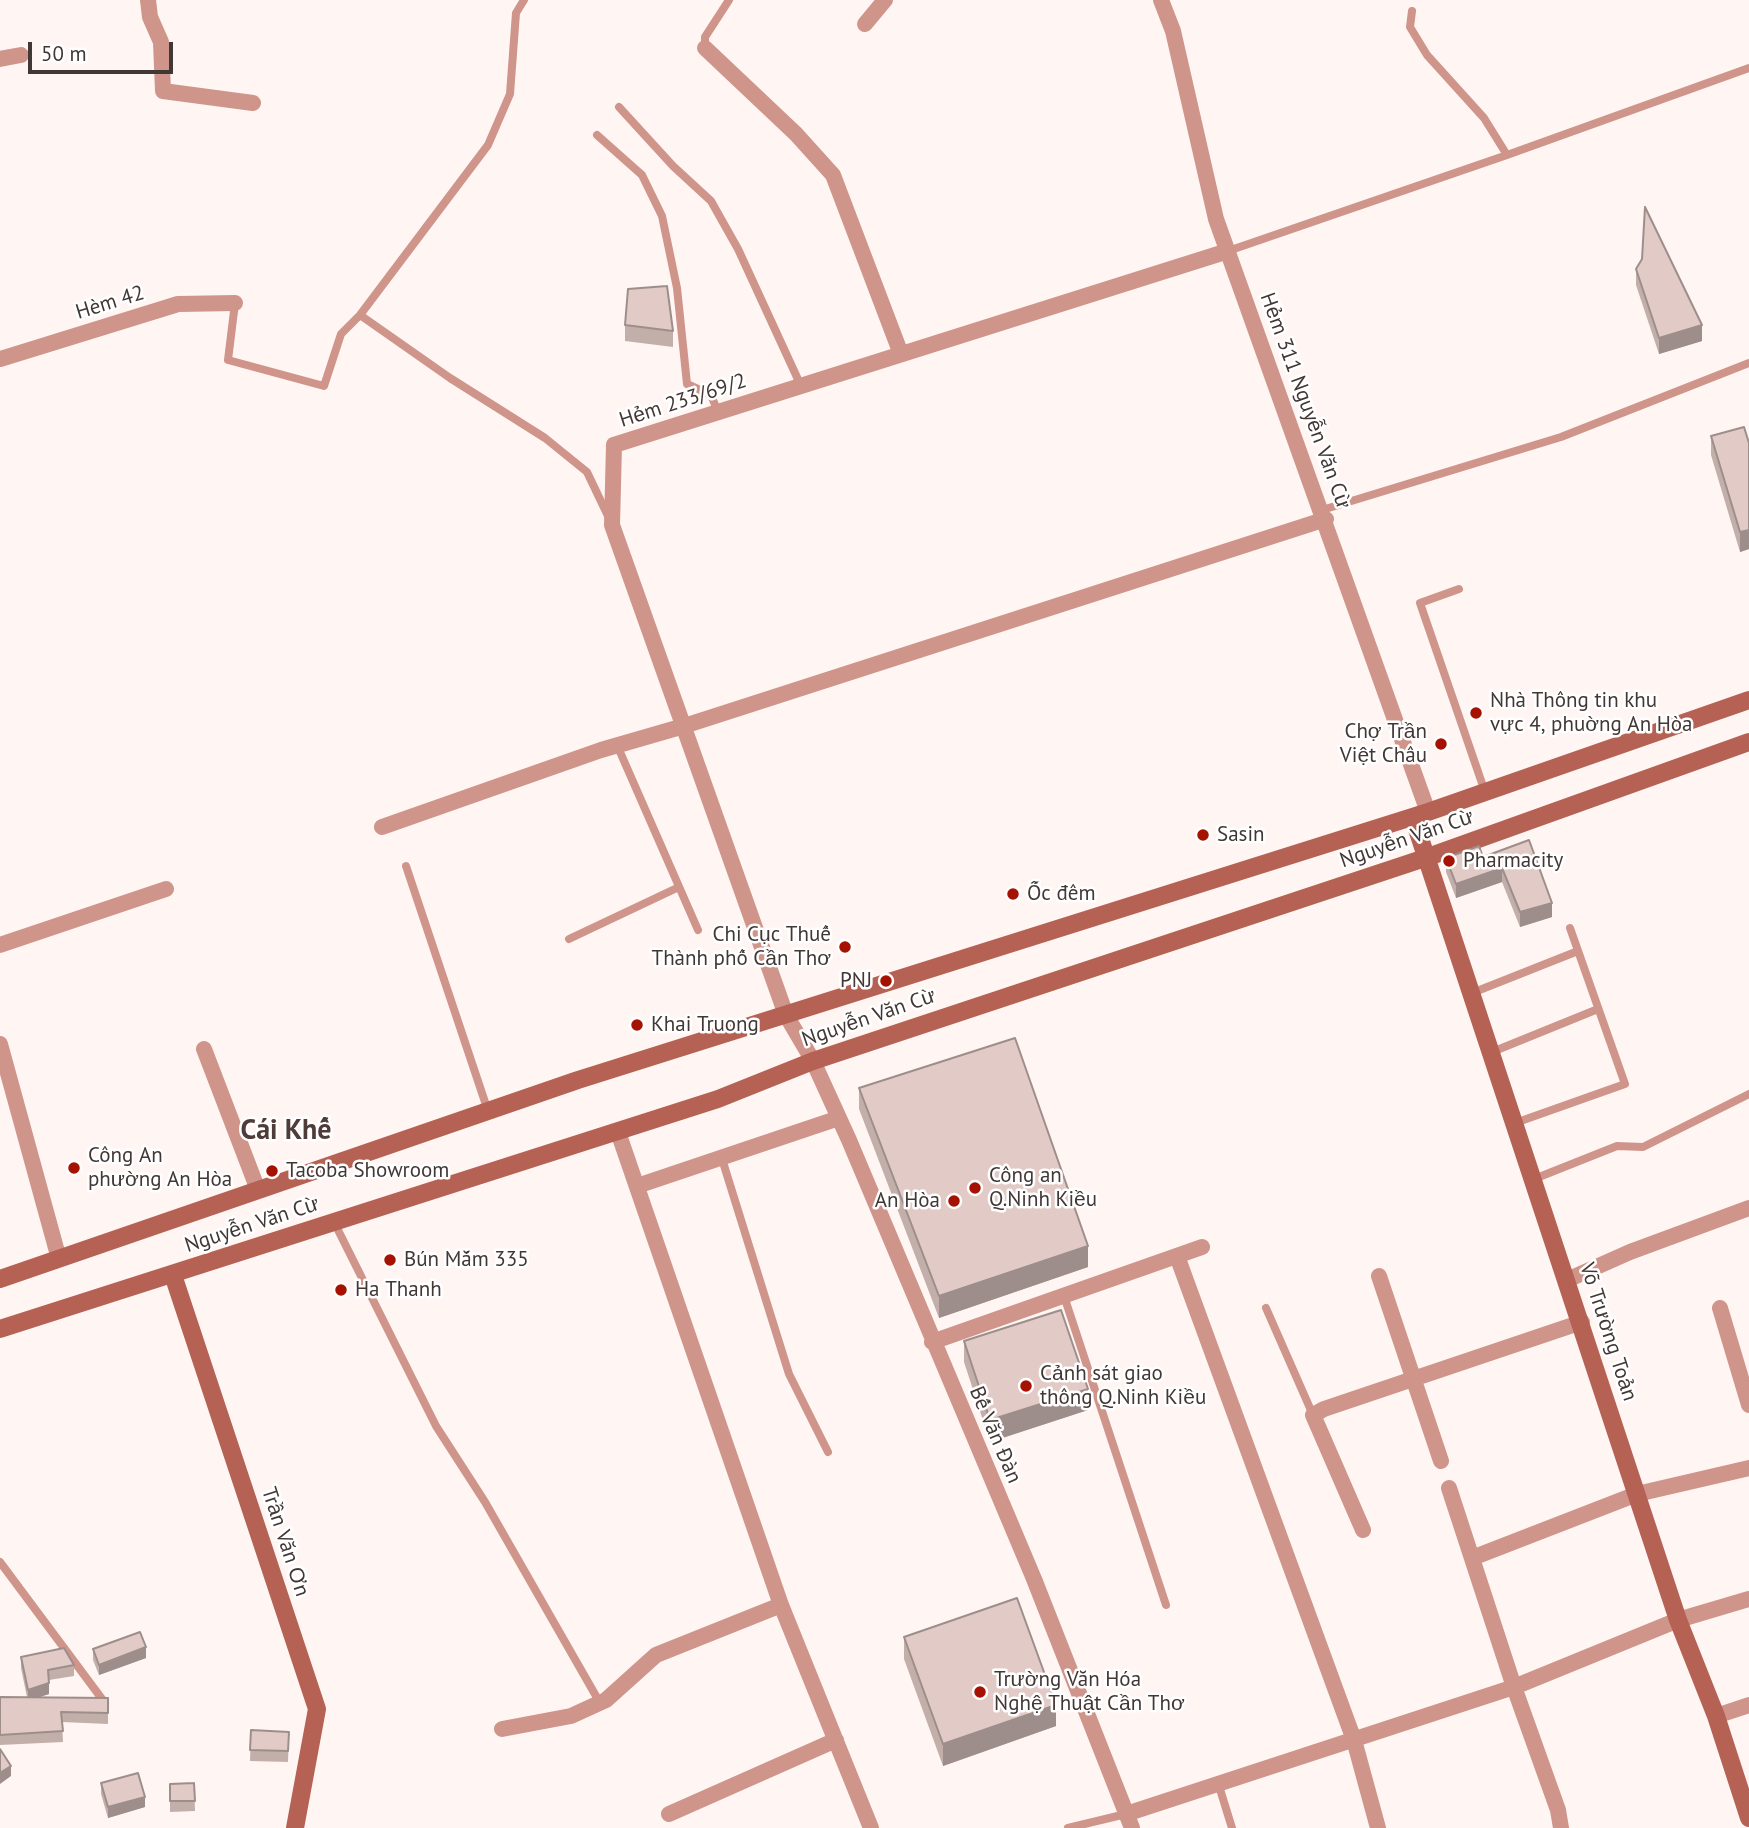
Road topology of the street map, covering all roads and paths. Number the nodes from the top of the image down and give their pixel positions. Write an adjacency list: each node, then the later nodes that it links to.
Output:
1 (148, 0): 12 (street)
2 (524, 0): 18 (lane)
3 (729, 0): 8 (lane)
4 (885, 0): 7 (street)
5 (1161, 0): 16 (street, Hẻm 311 Nguyễn Văn Cừ)
6 (1412, 11): 15 (lane)
7 (866, 24)
8 (705, 48): 19 (street)
9 (21, 55): 10 (street)
10 (0, 60)
11 (1749, 68): 15 (lane)
12 (253, 103)
13 (619, 107): 22 (lane)
14 (597, 135): 23 (lane)
15 (1507, 155): 16 (lane)
16 (1227, 251): 19 (street, Hẻm 233/69/2); 24 (street, Hẻm 311 Nguyễn Văn Cừ)
17 (234, 303): 18 (lane); 20 (street, Hèm 42)
18 (360, 315): 25 (lane)
19 (901, 354): 22 (street, Hẻm 233/69/2)
20 (0, 359)
21 (1749, 363): 24 (lane)
22 (801, 386): 23 (street, Hẻm 233/69/2)
23 (718, 412): 25 (street, Hẻm 233/69/2)
24 (1324, 514): 28 (street); 32 (street, Hẻm 311 Nguyễn Văn Cừ)
25 (612, 524): 28 (street, Hẻm 233/69/2)
26 (1459, 589): 31 (lane)
27 (1749, 699): 31 (main road, Nguyễn Văn Cừ)
28 (684, 726): 30 (street); 45 (street, Hẻm 233/69/2)
29 (1749, 742): 34 (main road, Nguyễn Văn Cừ)
30 (617, 745): 33 (street); 36 (lane)
31 (1485, 792): 32 (main road, Nguyễn Văn Cừ)
32 (1420, 814): 34 (main road, Võ Trường Toản); 45 (main road, Nguyễn Văn Cừ)
33 (382, 827)
34 (1428, 857): 43 (main road, Võ Trường Toản); 49 (main road, Nguyễn Văn Cừ)
35 (406, 866): 51 (lane)
36 (679, 887): 39 (lane); 40 (lane)
37 (166, 889): 41 (street)
38 (1570, 928): 42 (lane)
39 (698, 930)
40 (569, 939)
41 (0, 945)
42 (1578, 951): 43 (lane); 44 (lane)
43 (1472, 993): 48 (main road, Võ Trường Toản)
44 (1598, 1009): 48 (lane); 53 (lane)
45 (786, 1015): 49 (street, Hẻm 233/69/2); 51 (main road, Nguyễn Văn Cừ)
46 (0, 1044): 63 (street)
47 (204, 1049): 58 (street)
48 (1492, 1052): 53 (main road, Võ Trường Toản)
49 (813, 1061): 52 (street, Bế Văn Đàn); 54 (main road, Nguyễn Văn Cừ)
50 (1749, 1094): 56 (lane)
51 (488, 1111): 58 (main road, Nguyễn Văn Cừ)
52 (839, 1118): 55 (street); 73 (street, Bế Văn Đàn)
53 (1515, 1123): 56 (main road, Võ Trường Toản)
54 (618, 1132): 57 (street); 60 (main road, Nguyễn Văn Cừ)
55 (722, 1158): 57 (street); 77 (lane)
56 (1534, 1179): 67 (main road, Võ Trường Toản)
57 (636, 1186): 86 (street)
58 (258, 1190): 63 (main road, Nguyễn Văn Cừ)
59 (1749, 1208): 67 (street)
60 (334, 1222): 64 (main road, Nguyễn Văn Cừ); 91 (lane)
61 (1202, 1247): 62 (street)
62 (1177, 1256): 68 (street); 96 (street)
63 (59, 1259): 66 (main road, Nguyễn Văn Cừ)
64 (173, 1275): 72 (main road, Nguyễn Văn Cừ); 101 (main road, Trần Văn Ơn)
65 (1379, 1276): 74 (street)
66 (0, 1279)
67 (1567, 1280): 71 (main road, Võ Trường Toản)
68 (1064, 1296): 73 (street); 87 (lane)
69 (1266, 1308): 76 (lane)
70 (1720, 1308): 75 (street)
71 (1581, 1322): 74 (street); 81 (main road, Võ Trường Toản)
72 (0, 1329)
73 (932, 1342): 100 (street, Bế Văn Đàn)
74 (1415, 1380): 76 (street); 78 (street)
75 (1749, 1405)
76 (1313, 1415): 82 (street)
77 (828, 1452)
78 (1441, 1461)
79 (1749, 1468): 81 (street)
80 (1449, 1488): 83 (street)
81 (1637, 1494): 83 (street); 88 (main road, Võ Trường Toản)
82 (1363, 1530)
83 (1472, 1558): 89 (street)
84 (0, 1562): 90 (lane)
85 (1749, 1600): 88 (street)
86 (781, 1605): 91 (street); 95 (street)
87 (1166, 1605)
88 (1678, 1620): 89 (street); 93 (main road, Võ Trường Toản)
89 (1514, 1687): 96 (street); 106 (street)
90 (105, 1703)
91 (600, 1703): 94 (street)
92 (1749, 1705): 93 (street)
93 (1716, 1716): 99 (main road, Võ Trường Toản)
94 (502, 1730)
95 (836, 1740): 98 (street); 102 (street)
96 (1354, 1740): 97 (street); 105 (street)
97 (1219, 1786): 100 (street); 104 (lane)
98 (669, 1814)
99 (1749, 1818)
100 (1129, 1821): 103 (lane)
101 (295, 1828)
102 (871, 1828)
103 (1068, 1828)
104 (1232, 1828)
105 (1378, 1828)
106 (1561, 1828)

